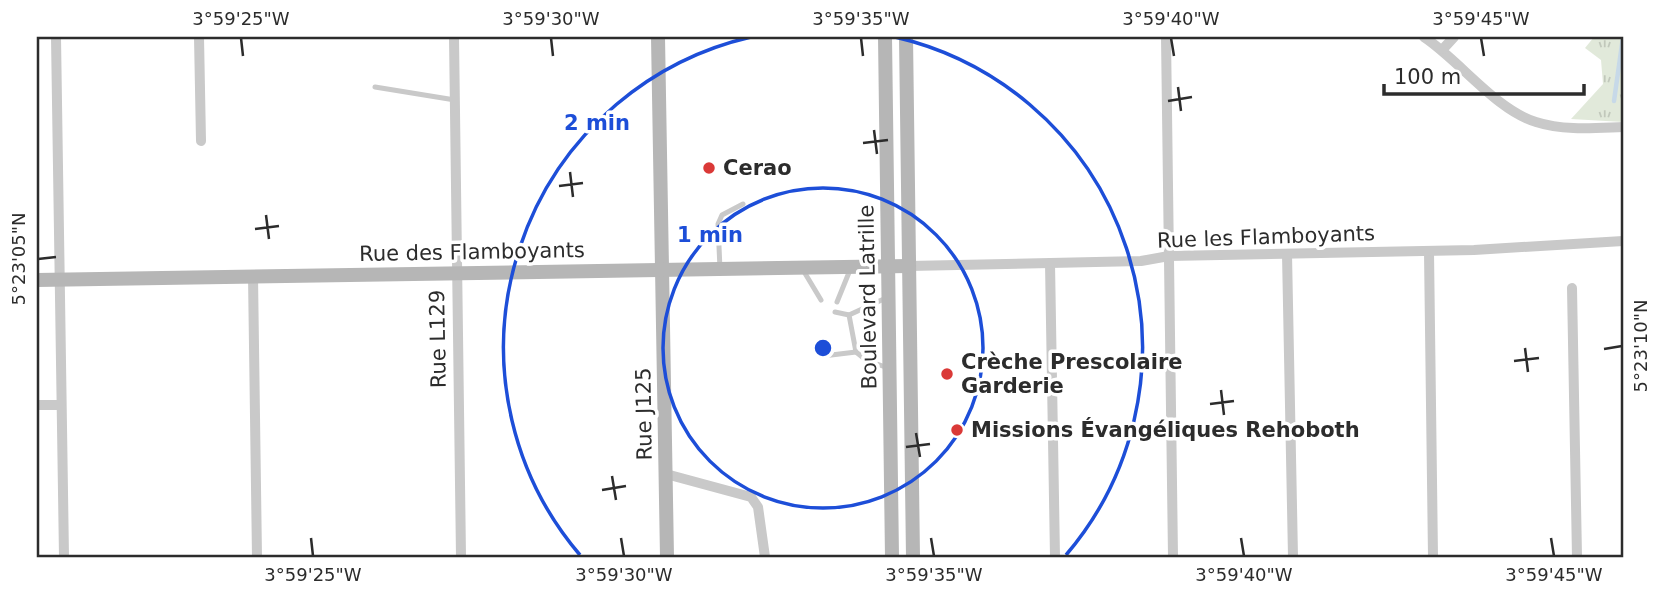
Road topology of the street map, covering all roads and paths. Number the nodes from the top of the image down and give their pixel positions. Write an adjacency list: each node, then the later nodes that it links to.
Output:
1 (56, 37): 29 (street)
2 (199, 37): 14 (street)
3 (454, 37): 12 (street, Rue L129)
4 (658, 37): 26 (street, Rue J125)
5 (885, 37): 21 (street, Boulevard Latrille)
6 (906, 37): 22 (street, Boulevard Latrille)
7 (1166, 37): 19 (street)
8 (1424, 37): 10 (street)
9 (1454, 37): 10 (street)
10 (1443, 50): 13 (street)
11 (375, 87): 12 (lane)
12 (454, 100): 27 (street, Rue L129)
13 (1623, 127)
14 (201, 141)
15 (743, 204): 25 (lane)
16 (1623, 241): 17 (street, Rue les Flamboyants)
17 (1429, 252): 18 (street, Rue les Flamboyants); 53 (street)
18 (1287, 254): 19 (street, Rue les Flamboyants); 52 (street)
19 (1169, 256): 20 (street, Rue les Flamboyants); 51 (street)
20 (1050, 263): 22 (street, Rue les Flamboyants); 50 (street)
21 (889, 266): 22 (street, Rue des Flamboyants); 23 (street, Rue des Flamboyants); 32 (street, Boulevard Latrille)
22 (909, 266): 49 (street, Boulevard Latrille)
23 (851, 267): 24 (street, Rue des Flamboyants); 34 (lane)
24 (801, 268): 25 (street, Rue des Flamboyants); 33 (lane)
25 (720, 269): 26 (street, Rue des Flamboyants)
26 (663, 270): 27 (street, Rue des Flamboyants); 42 (street, Rue J125)
27 (457, 273): 28 (street, Rue des Flamboyants); 45 (street, Rue L129)
28 (253, 276): 29 (street, Rue des Flamboyants); 44 (street)
29 (59, 279): 30 (street, Rue des Flamboyants); 41 (street)
30 (37, 280)
31 (1572, 288): 54 (street)
32 (889, 296): 36 (lane); 39 (street, Boulevard Latrille)
33 (821, 300)
34 (837, 302)
35 (835, 312): 36 (lane)
36 (849, 315): 37 (lane)
37 (856, 352): 38 (lane); 39 (lane)
38 (823, 356)
39 (890, 369): 48 (street, Boulevard Latrille)
40 (37, 405): 41 (street)
41 (61, 405): 43 (street)
42 (666, 474): 46 (street, Rue J125); 47 (street)
43 (64, 557)
44 (257, 557)
45 (461, 557)
46 (667, 557)
47 (765, 557)
48 (892, 557)
49 (913, 557)
50 (1055, 557)
51 (1173, 557)
52 (1293, 557)
53 (1433, 557)
54 (1577, 557)

